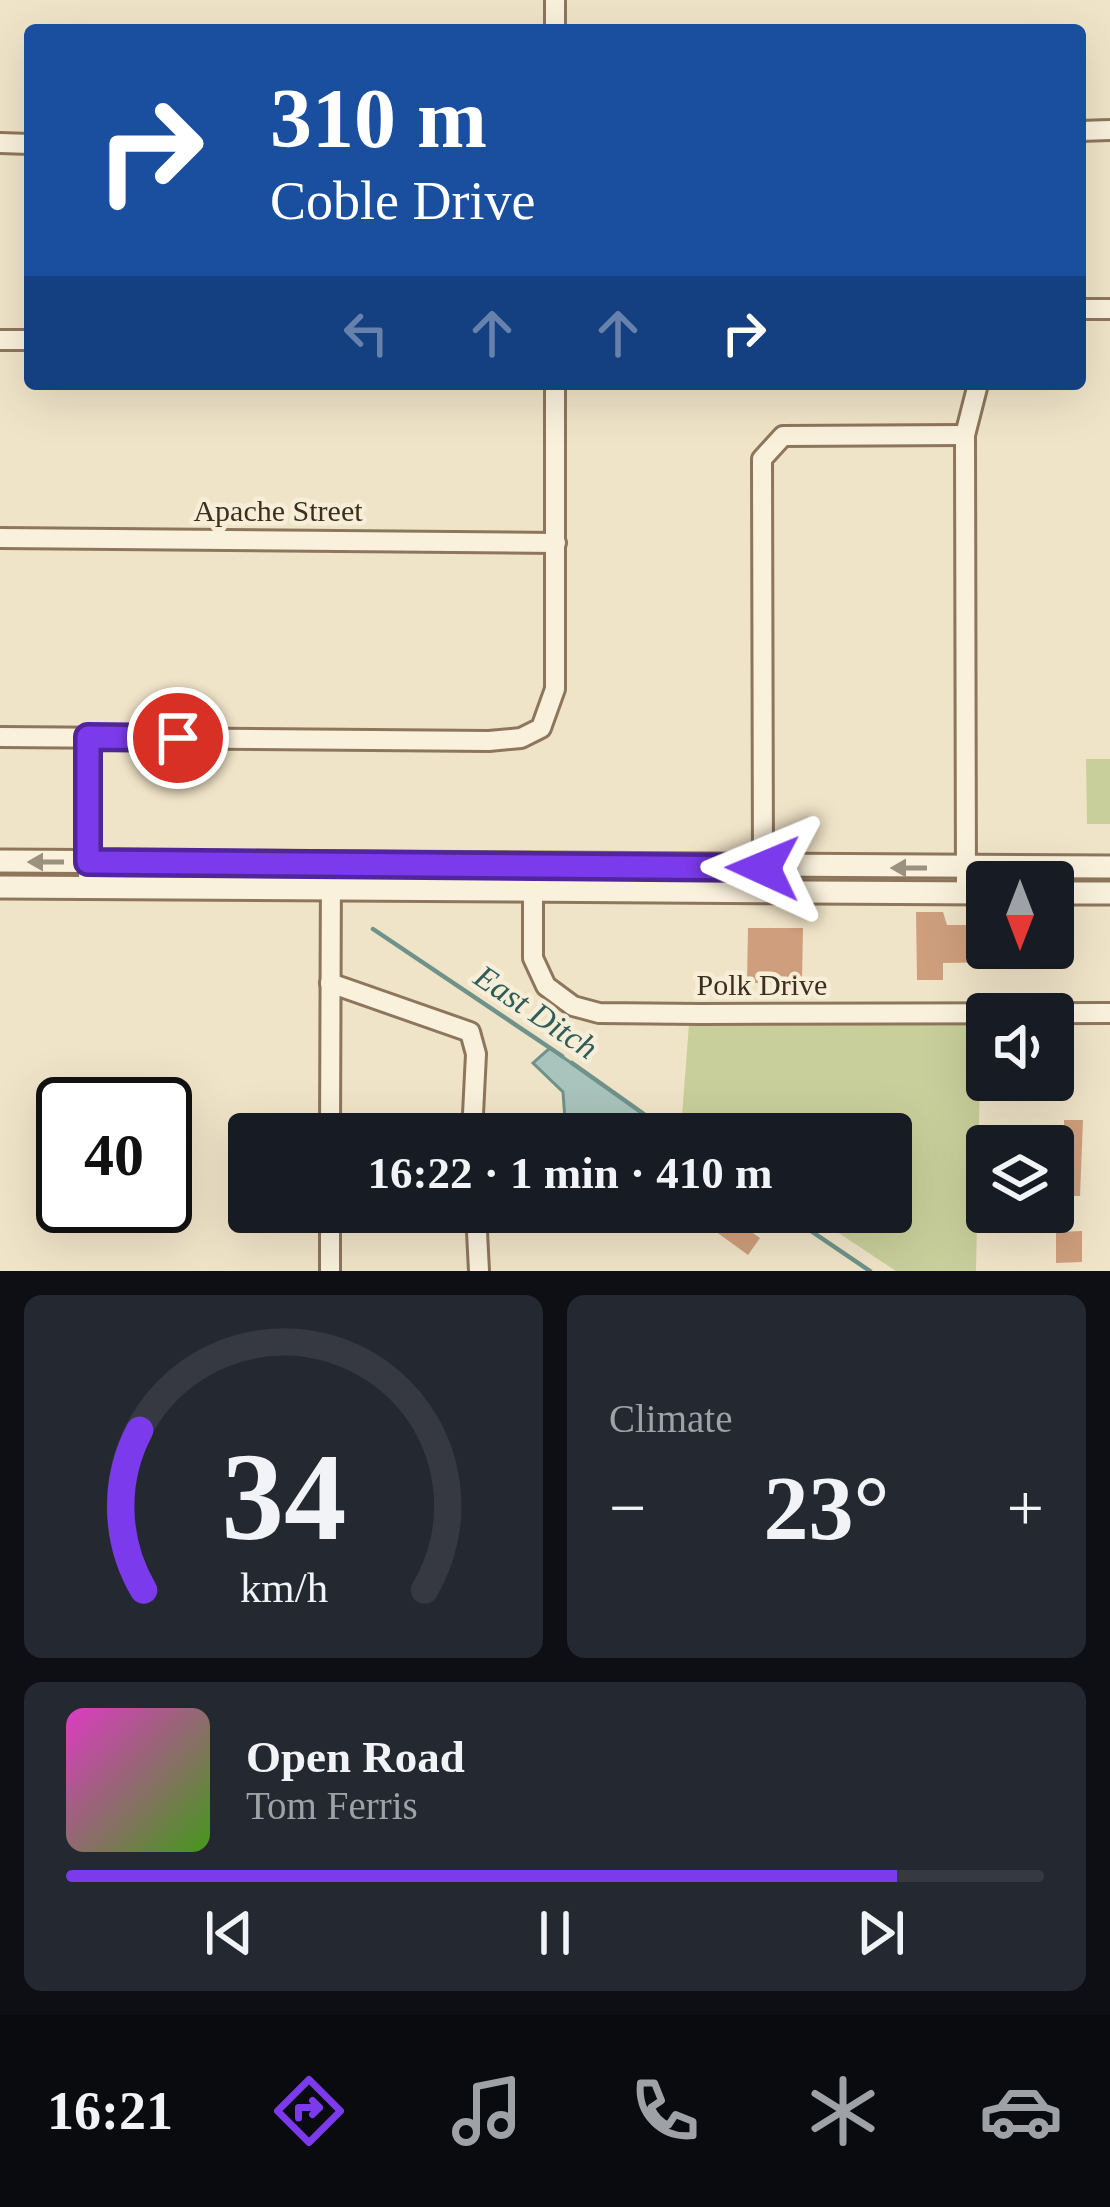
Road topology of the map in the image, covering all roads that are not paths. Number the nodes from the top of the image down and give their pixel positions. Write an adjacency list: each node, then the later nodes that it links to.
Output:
1 (555, 390): 5 (street)
2 (976, 390): 3 (street)
3 (965, 435): 12 (street); 15 (street)
4 (0, 538): 5 (street, Apache Street)
5 (556, 542): 7 (street)
6 (0, 737): 7 (street)
7 (88, 737): 9 (street)
8 (0, 861): 9 (street, one-way to 8)
9 (88, 862): 10 (street); 17 (street)
10 (331, 865): 11 (street); 18 (street)
11 (533, 866): 15 (street); 19 (street, Polk Drive)
12 (966, 867): 15 (street, one-way to 15)
13 (1074, 867): 14 (street)
14 (1110, 867)
15 (763, 868)
16 (0, 887): 17 (street)
17 (88, 888): 18 (street)
18 (330, 890): 19 (street); 23 (street)
19 (533, 891): 21 (street); 24 (street, Polk Drive)
20 (1110, 892): 22 (street)
21 (966, 893)
22 (1074, 893)
23 (330, 982): 25 (street); 26 (street)
24 (1110, 1013)
25 (330, 1113)
26 (473, 1113)
27 (330, 1233): 29 (street)
28 (477, 1233): 30 (street)
29 (330, 1271)
30 (479, 1271)

